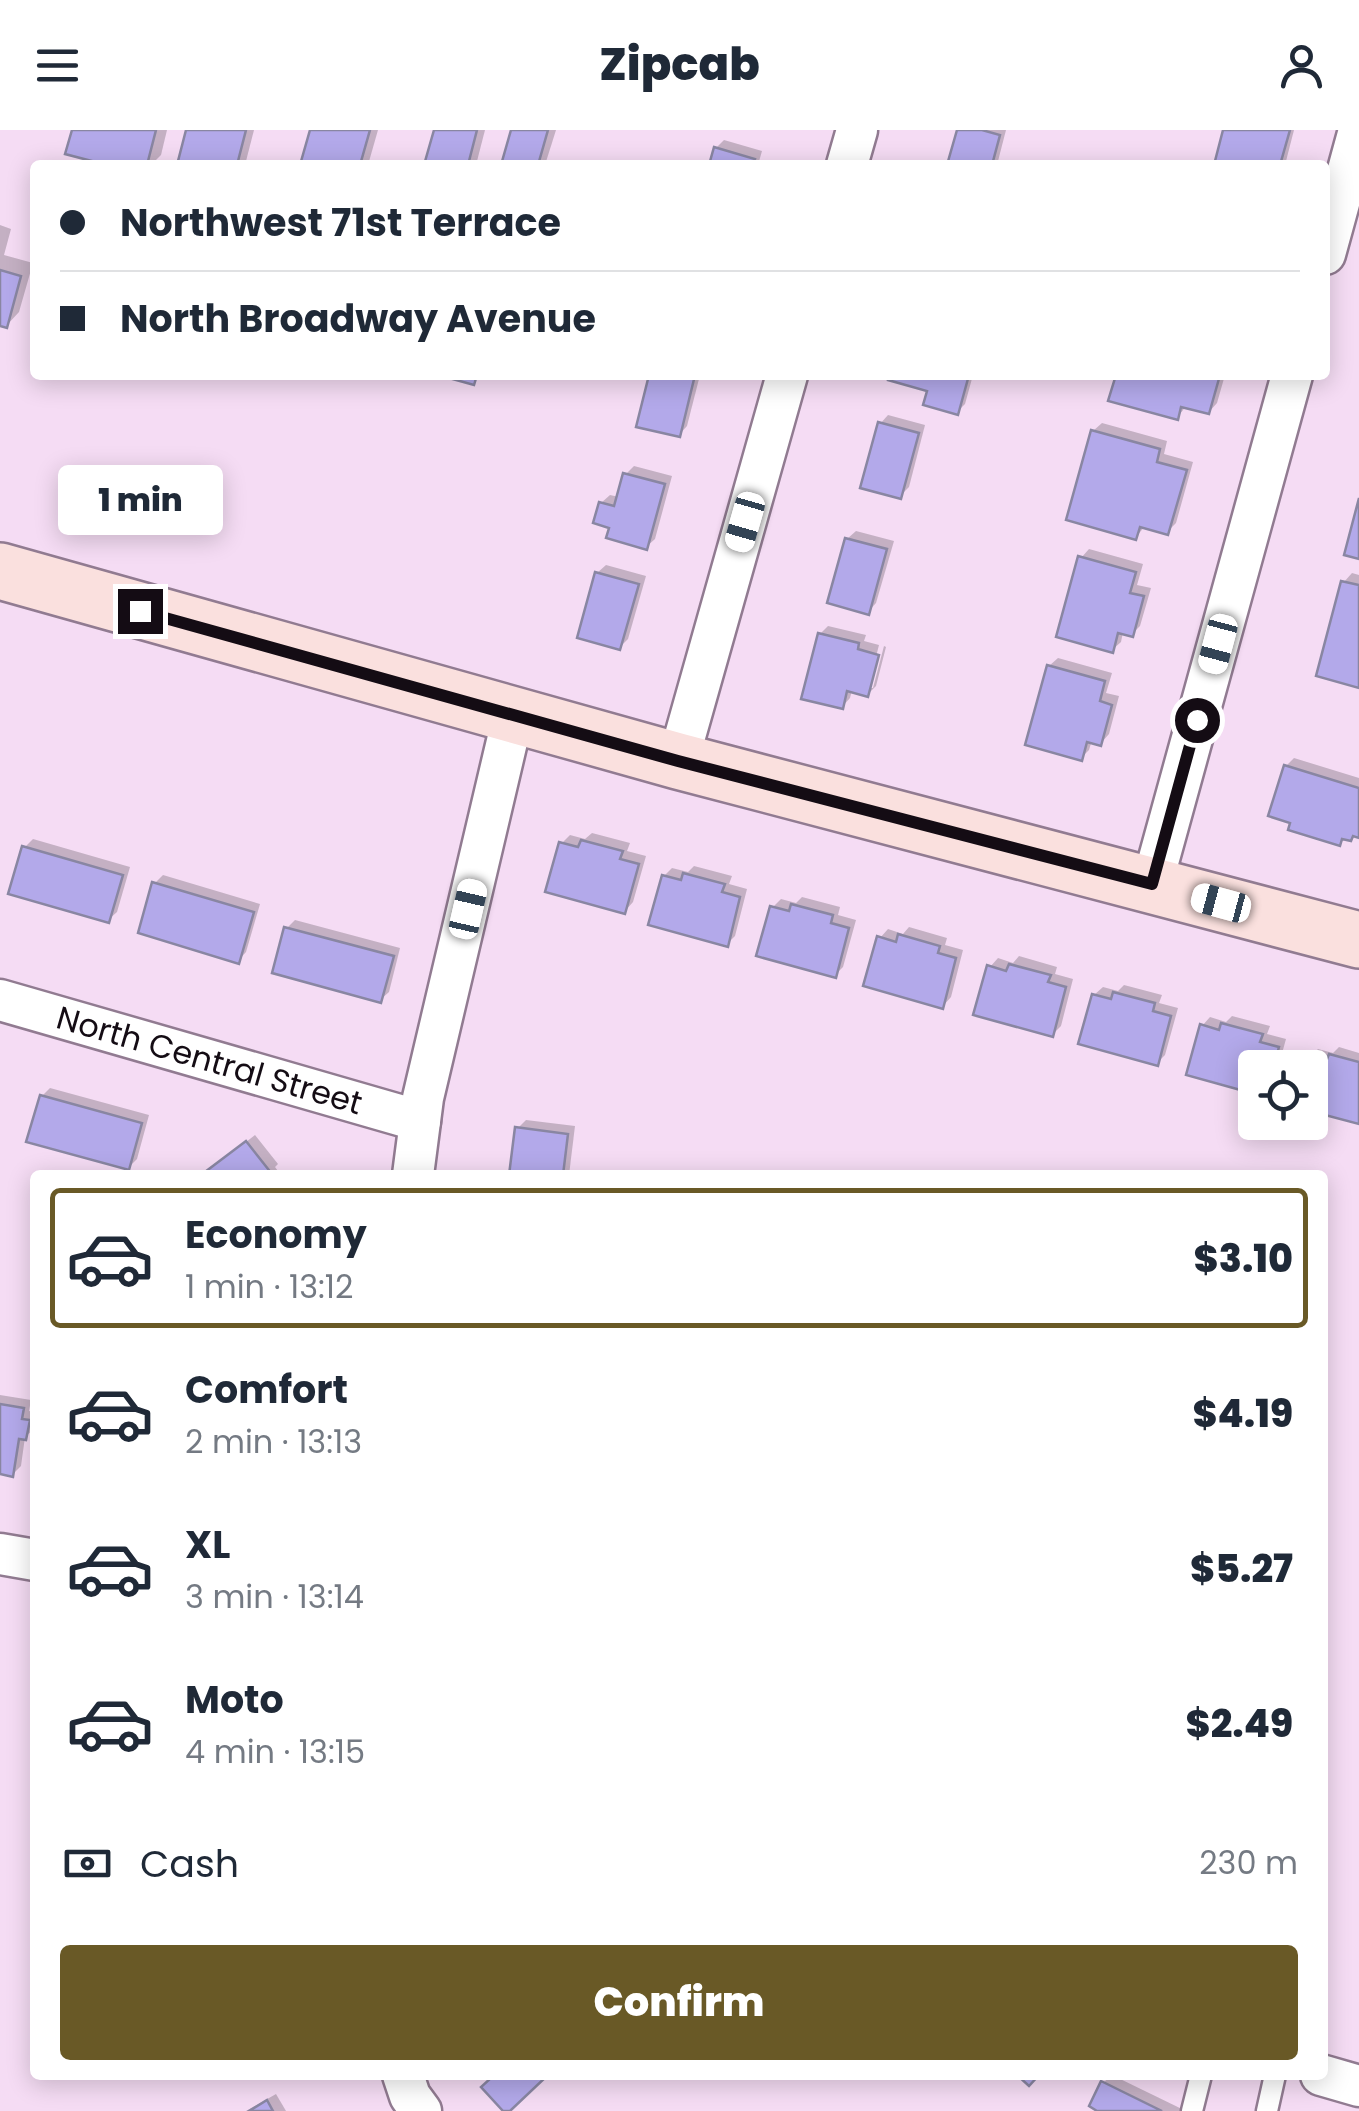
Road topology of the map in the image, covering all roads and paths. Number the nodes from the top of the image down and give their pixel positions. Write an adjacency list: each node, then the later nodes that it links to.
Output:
1 (857, 130): 3 (street)
2 (1359, 130): 4 (street)
3 (848, 160)
4 (1330, 236)
5 (786, 380): 9 (street)
6 (1291, 380): 10 (street)
7 (0, 572): 8 (main road)
8 (513, 716): 9 (main road); 13 (street)
9 (678, 761): 10 (main road)
10 (1152, 884): 11 (main road)
11 (1359, 940)
12 (0, 1000): 13 (street, North Central Street)
13 (420, 1121): 14 (street)
14 (414, 1170)
15 (0, 1554): 16 (street)
16 (30, 1559)
17 (1328, 2077): 21 (street)
18 (405, 2080): 22 (street)
19 (1200, 2080): 23 (lane)
20 (1274, 2080): 24 (lane)
21 (1359, 2086)
22 (422, 2111)
23 (1192, 2111)
24 (1266, 2111)

